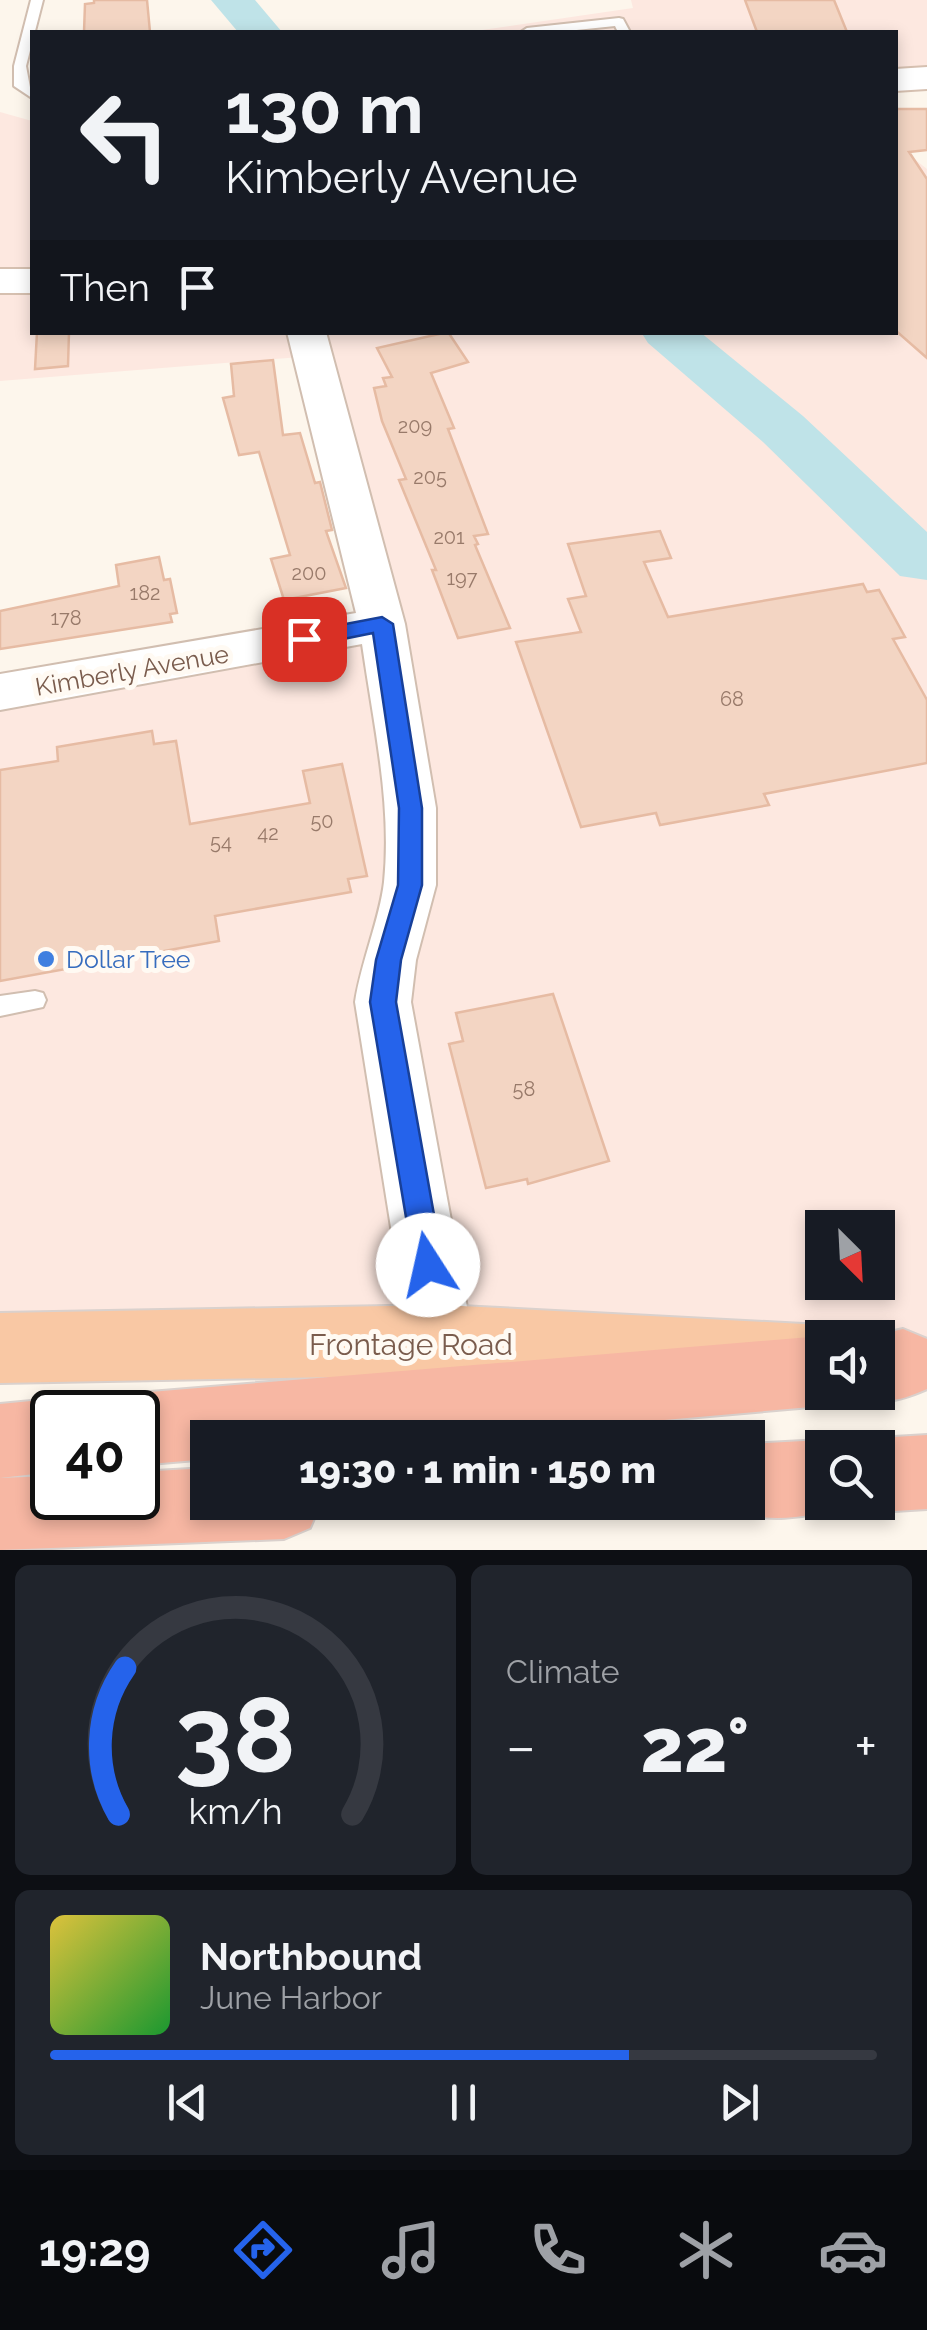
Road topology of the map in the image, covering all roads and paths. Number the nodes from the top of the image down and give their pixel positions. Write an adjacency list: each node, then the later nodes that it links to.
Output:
1 (37, 0): 6 (lane)
2 (545, 30): 3 (lane)
3 (623, 30)
4 (927, 78): 5 (main road)
5 (898, 80)
6 (30, 93)
7 (0, 281): 8 (main road)
8 (30, 281)
9 (307, 335): 10 (street)
10 (382, 624): 11 (street, Kimberly Avenue); 14 (street)
11 (0, 692)
12 (35, 1000): 13 (lane)
13 (0, 1006)
14 (442, 1340): 15 (highway, Frontage Road); 16 (highway, Frontage Road)
15 (0, 1348)
16 (805, 1359)
17 (805, 1372): 18 (highway)
18 (160, 1427)
19 (30, 1438): 20 (highway)
20 (0, 1441)
21 (927, 1472): 22 (highway)
22 (895, 1473)
23 (805, 1478): 24 (highway)
24 (765, 1480)
25 (190, 1507): 26 (highway)
26 (0, 1516)

